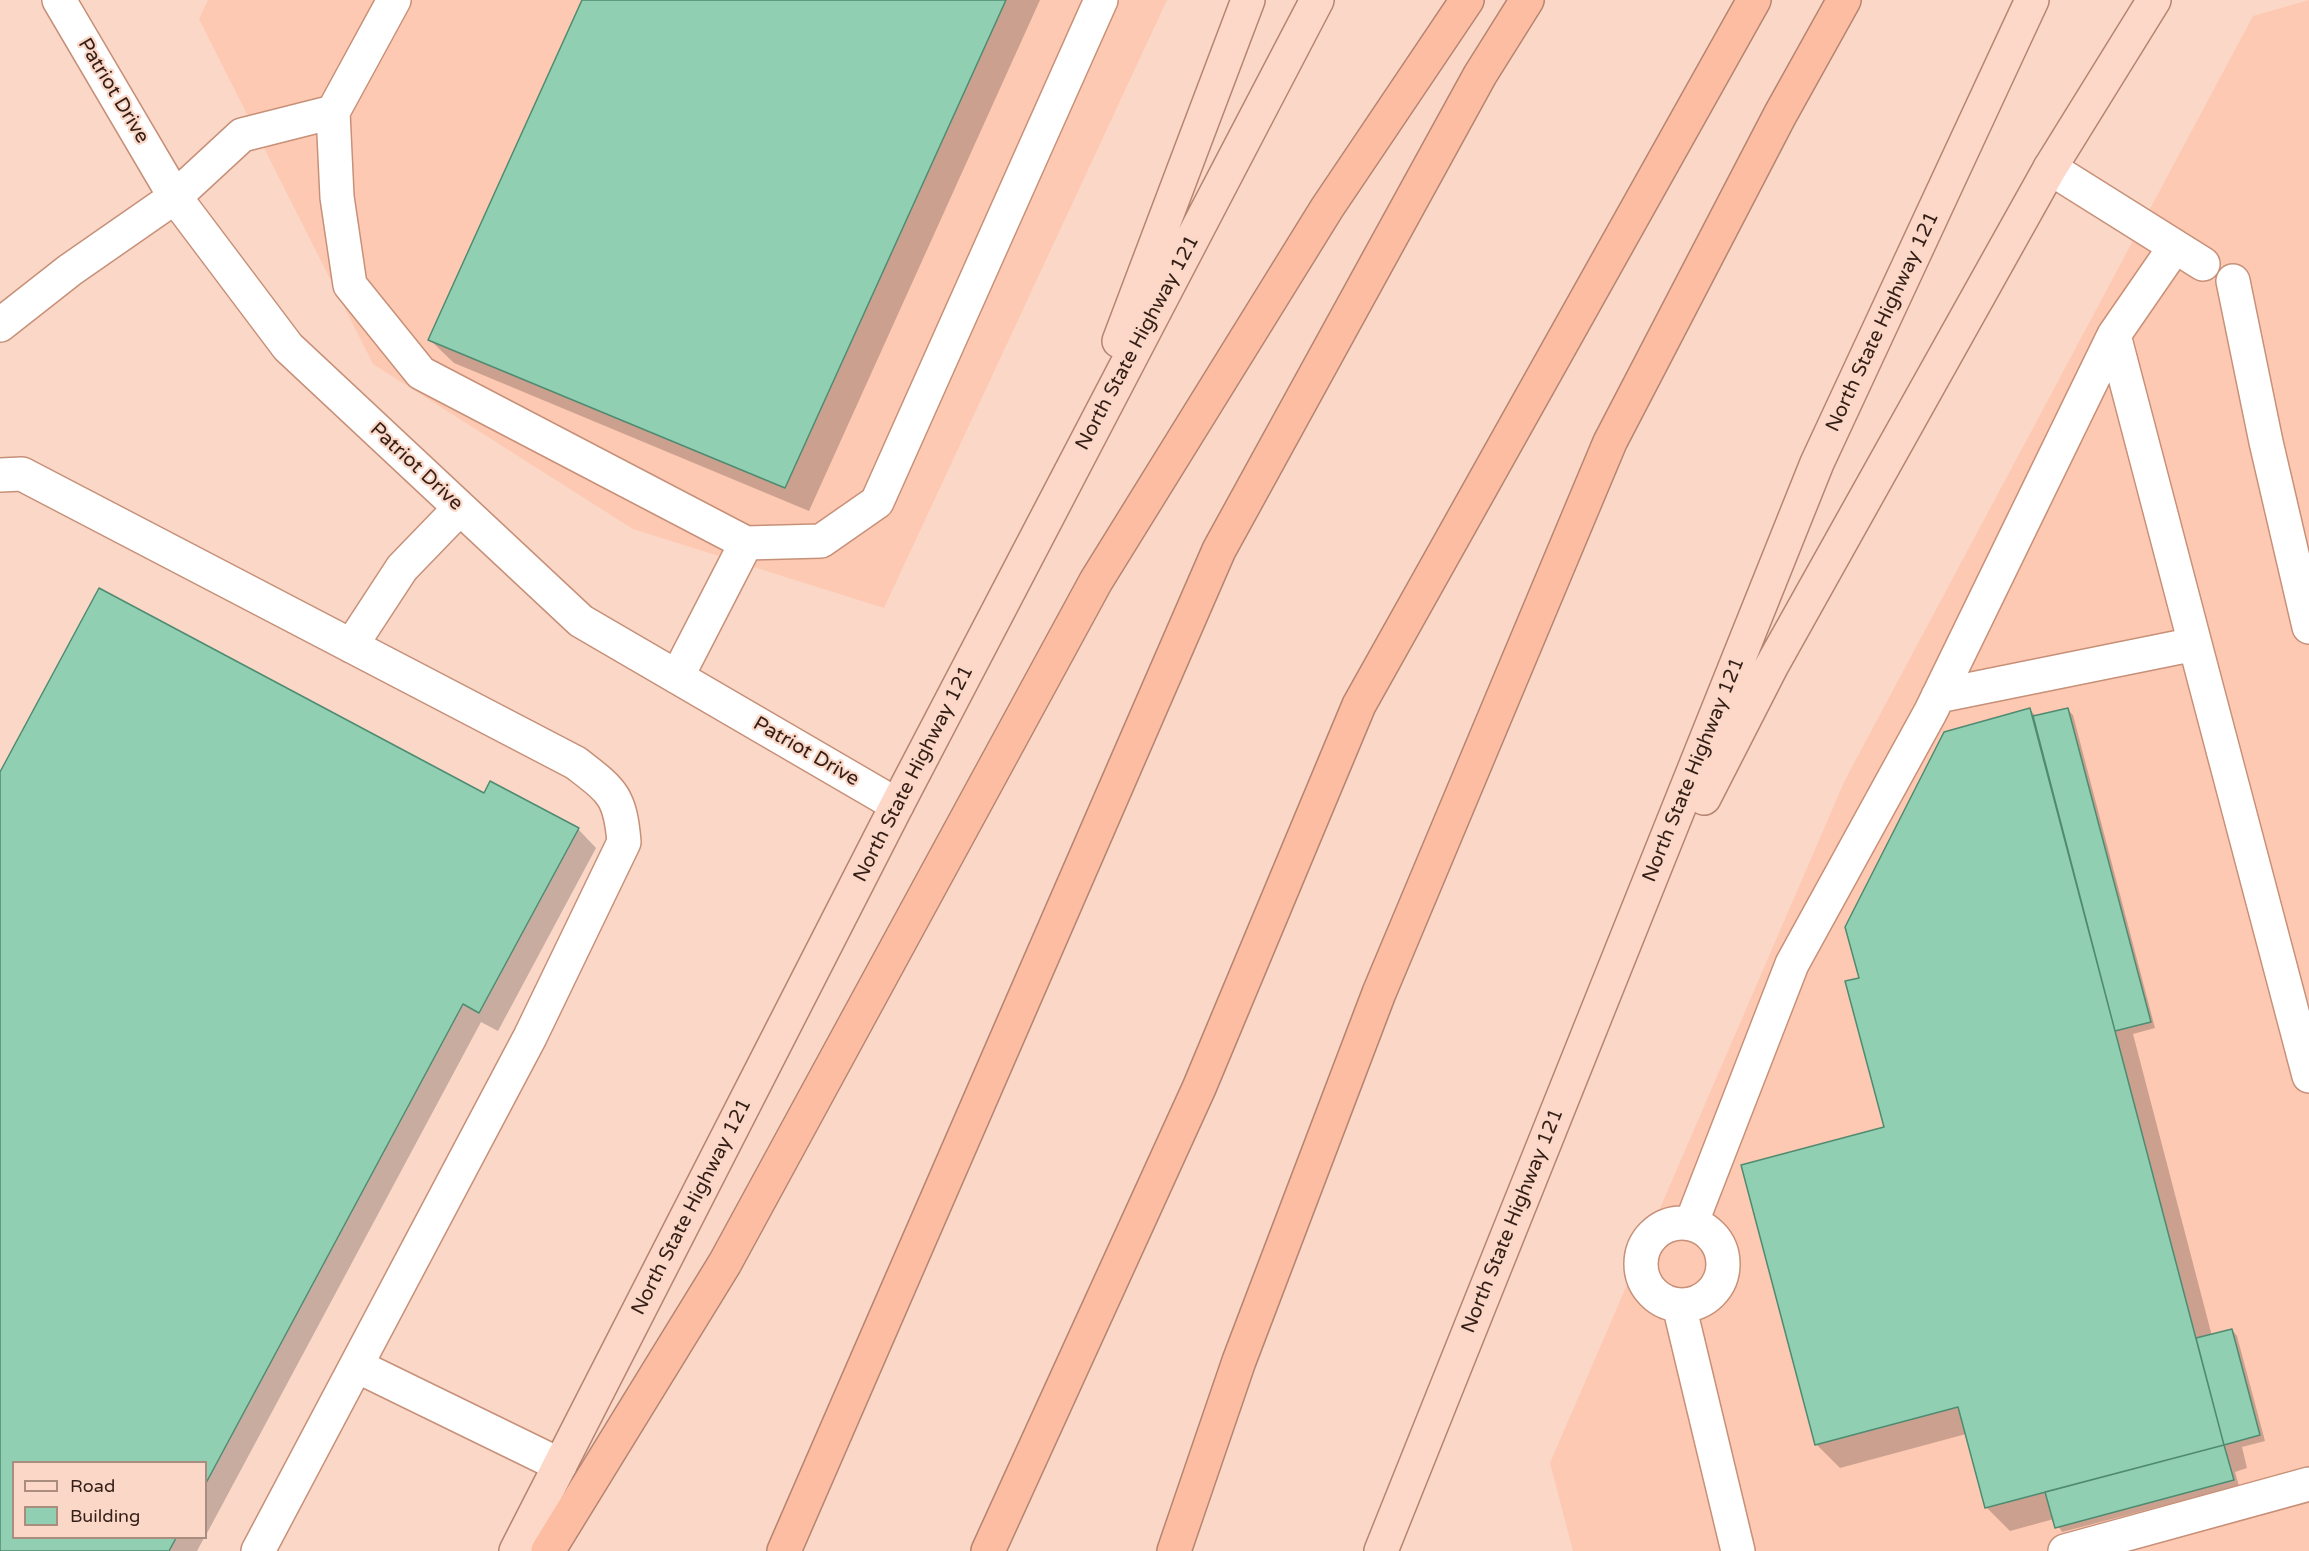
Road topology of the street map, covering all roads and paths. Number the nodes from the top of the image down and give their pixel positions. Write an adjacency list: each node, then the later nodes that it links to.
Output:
1 (59, 0): 14 (street, Patriot Drive)
2 (394, 0): 12 (street)
3 (1101, 0): 23 (street)
4 (1248, 0): 21 (main road)
5 (1317, 0): 21 (main road, North State Highway 121)
6 (1467, 0): 39 (highway)
7 (1527, 0): 40 (highway)
8 (1754, 0): 41 (highway)
9 (1844, 0): 42 (highway)
10 (2032, 0): 30 (main road, North State Highway 121)
11 (2154, 6): 13 (main road)
12 (333, 112): 14 (street); 23 (street)
13 (2050, 168): 15 (street); 30 (main road)
14 (176, 197): 18 (street); 22 (street, Patriot Drive)
15 (2174, 248): 16 (street); 19 (street)
16 (2203, 264)
17 (2233, 281): 24 (street)
18 (0, 325)
19 (2114, 335): 25 (street); 28 (street)
20 (0, 475): 26 (street)
21 (1066, 480): 29 (main road, North State Highway 121)
22 (460, 508): 26 (street); 27 (street, Patriot Drive)
23 (746, 543): 27 (street)
24 (2309, 627)
25 (2195, 644): 28 (street); 31 (street)
26 (351, 646): 34 (street)
27 (677, 677): 29 (street, Patriot Drive)
28 (1938, 696): 32 (street)
29 (897, 805): 35 (main road, North State Highway 121)
30 (1606, 990): 43 (main road, North State Highway 121)
31 (2309, 1076)
32 (1691, 1224): 33 (street); 33 (street)
33 (1679, 1305): 44 (street)
34 (357, 1366): 35 (street); 37 (street)
35 (560, 1465): 38 (main road, North State Highway 121)
36 (2309, 1484): 45 (street)
37 (258, 1551)
38 (516, 1551)
39 (548, 1551)
40 (784, 1551)
41 (988, 1551)
42 (1174, 1551)
43 (1381, 1551)
44 (1738, 1551)
45 (2065, 1551)

